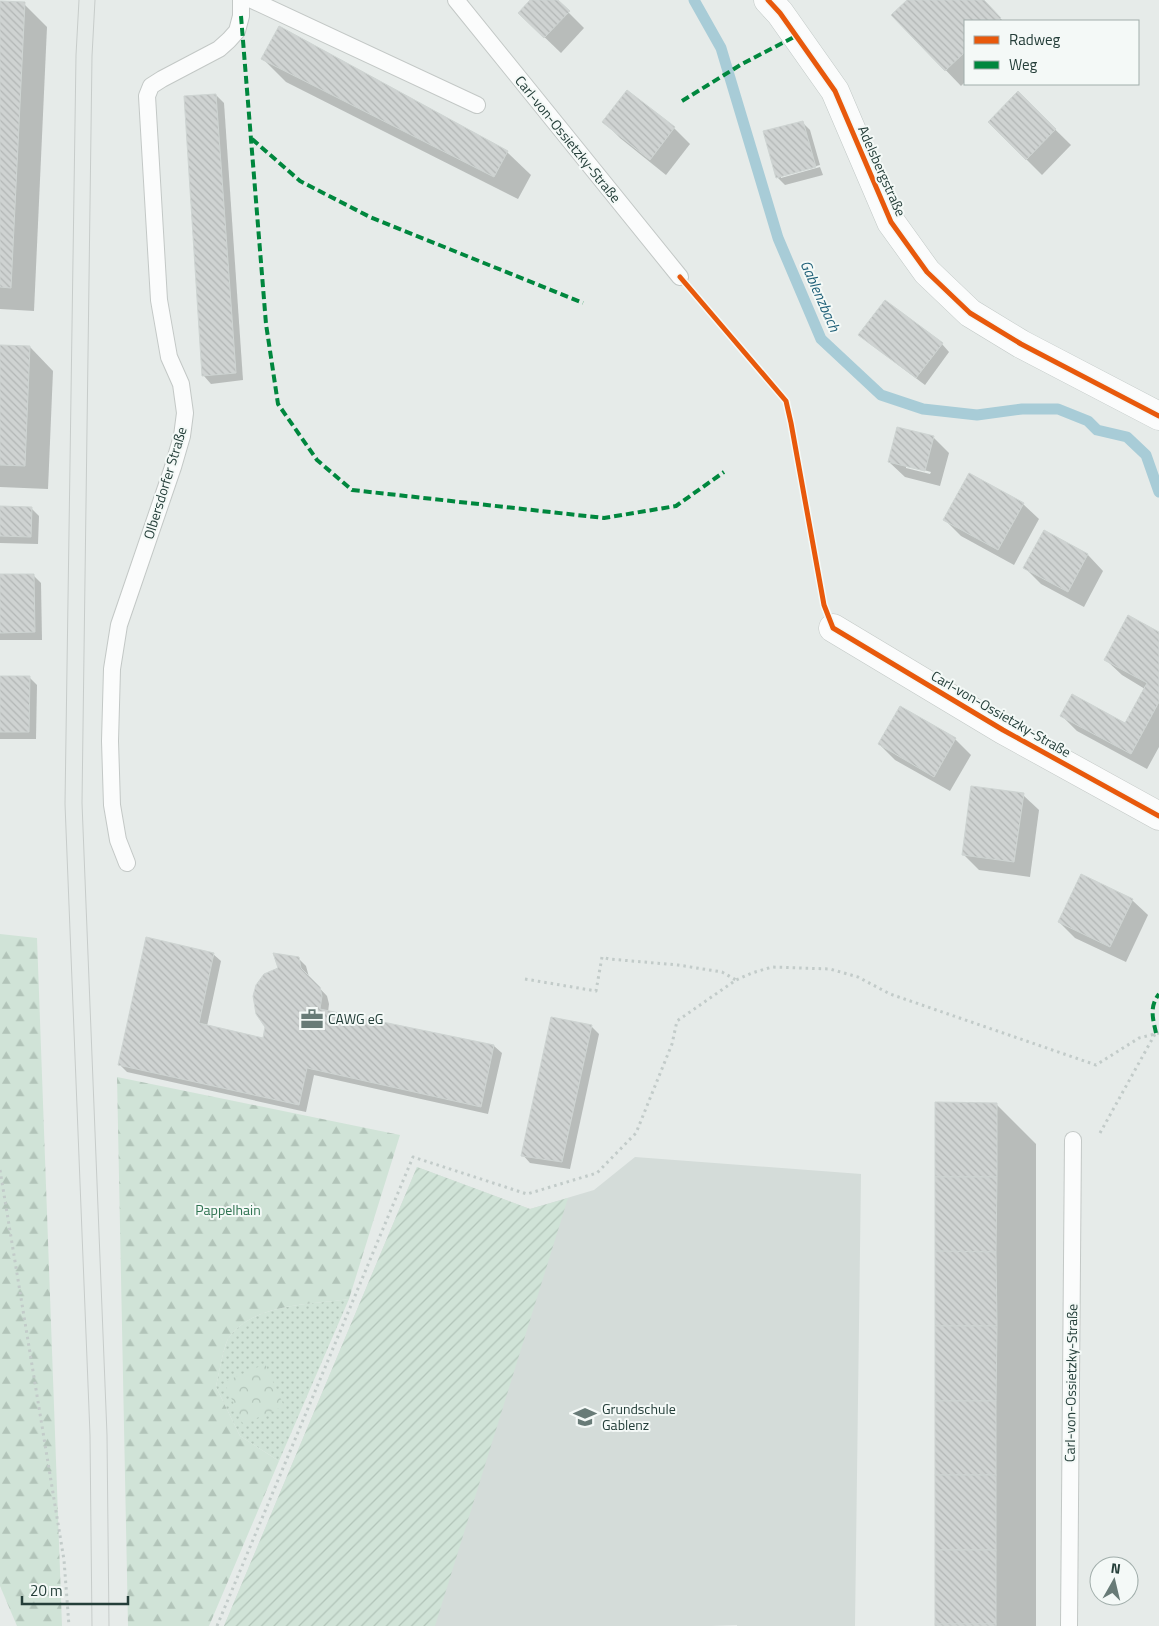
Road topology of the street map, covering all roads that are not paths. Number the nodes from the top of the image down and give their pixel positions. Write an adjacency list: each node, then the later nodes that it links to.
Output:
1 (242, 0): 10 (lane, Olbersdorfer Straße)
2 (252, 0): 5 (lane)
3 (456, 0): 6 (lane, Carl-von-Ossietzky-Straße)
4 (768, 0): 7 (street, Adelsbergstraße)
5 (477, 105)
6 (680, 277)
7 (1159, 416)
8 (833, 628): 9 (street, Carl-von-Ossietzky-Straße)
9 (1159, 816)
10 (127, 862)
11 (1073, 1140): 12 (lane, Carl-von-Ossietzky-Straße)
12 (1069, 1626)

